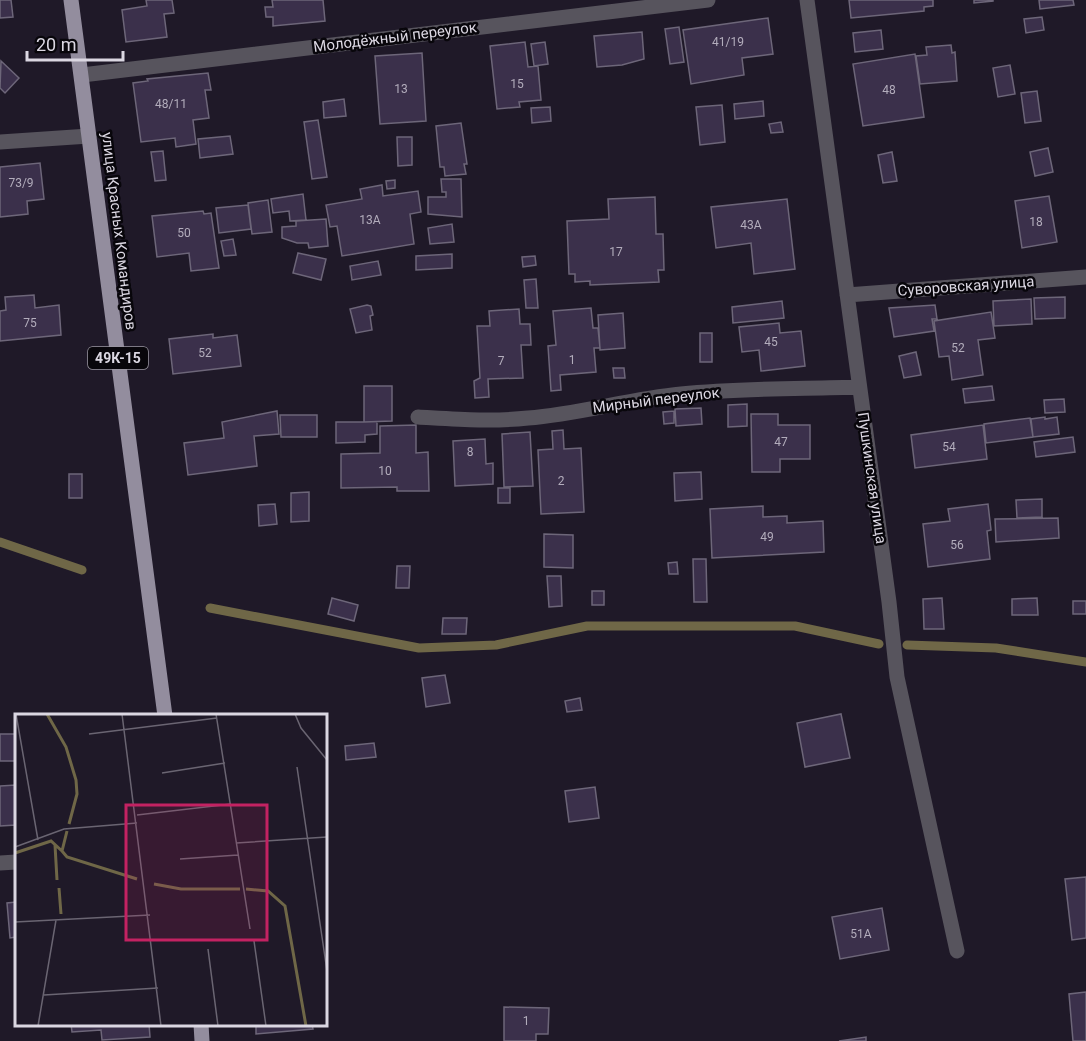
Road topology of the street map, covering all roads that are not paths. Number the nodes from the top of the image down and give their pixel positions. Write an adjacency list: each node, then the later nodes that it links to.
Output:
1 (71, 0): 4 (main road, улица Красных Командиров / 49К-15)
2 (708, 0): 4 (street, Молодёжный переулок)
3 (807, 0): 8 (street, Пушкинская улица)
4 (82, 75): 5 (main road, улица Красных Командиров / 49К-15)
5 (89, 136): 6 (street); 11 (main road, улица Красных Командиров / 49К-15)
6 (0, 142)
7 (1086, 277): 8 (street, Суворовская улица)
8 (847, 295): 9 (street, Пушкинская улица)
9 (859, 387): 10 (street, Мирный переулок); 14 (street, Пушкинская улица)
10 (418, 417)
11 (165, 714)
12 (15, 862): 13 (street)
13 (0, 863)
14 (957, 951)
15 (201, 1026): 16 (main road)
16 (202, 1041)

